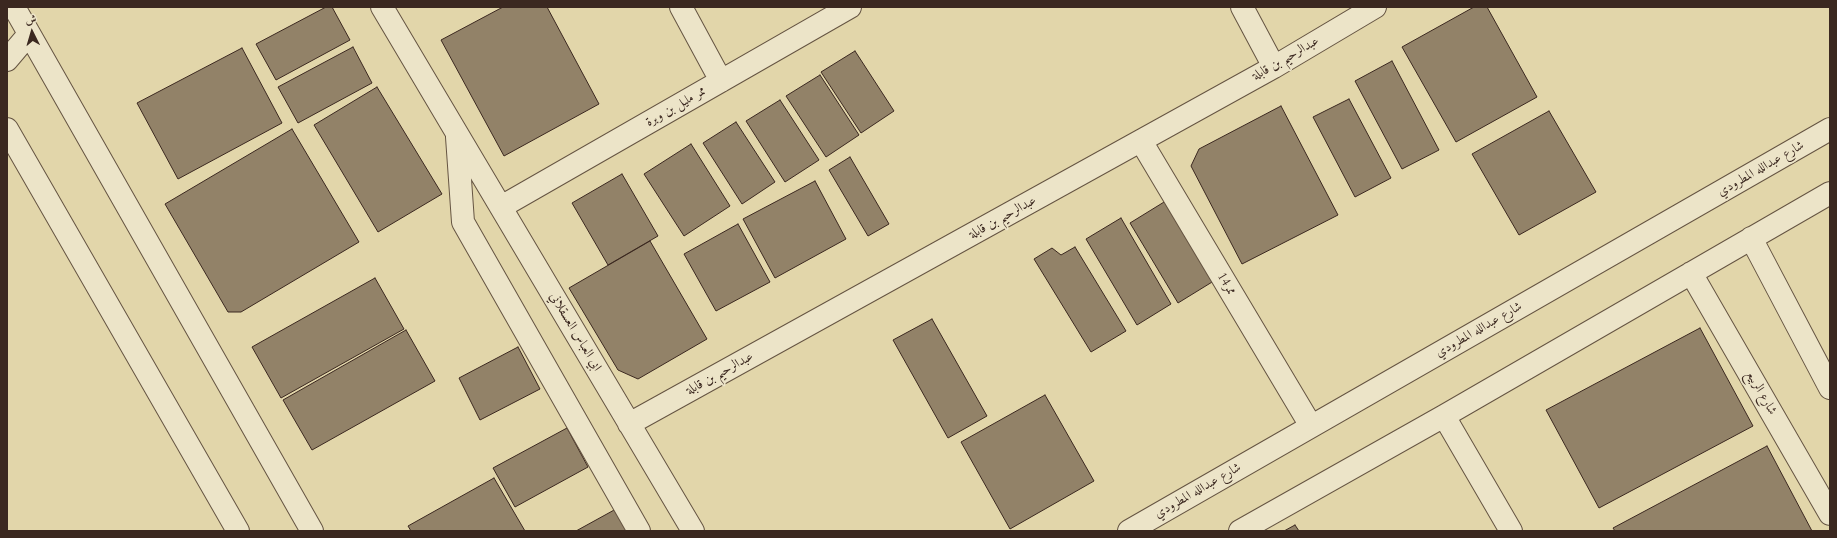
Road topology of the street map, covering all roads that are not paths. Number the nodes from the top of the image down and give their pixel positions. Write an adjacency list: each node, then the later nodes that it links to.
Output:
1 (14, 7): 8 (street)
2 (382, 7): 14 (street, ابي العباس العسقلاني)
3 (681, 7): 11 (street)
4 (850, 7): 11 (street, ممر مليل بن وبرة)
5 (1242, 7): 10 (street)
6 (1375, 7): 10 (street, عبدالرحيم بن قابلة)
7 (7, 34): 8 (street)
8 (29, 34): 9 (street); 26 (street)
9 (7, 60)
10 (1274, 67): 15 (street, عبدالرحيم بن قابلة)
11 (721, 82): 17 (street, ممر مليل بن وبرة)
12 (7, 129): 25 (street)
13 (1830, 129): 23 (street, شارع عبدالله المطرودي)
14 (456, 132): 17 (street, ابي العباس العسقلاني); 27 (street, ابي العباس العسقلاني)
15 (1141, 141): 22 (street, عبدالرحيم بن قابلة); 23 (street, ممر14)
16 (1830, 193): 18 (street)
17 (501, 207): 22 (street, ابي العباس العسقلاني)
18 (1750, 238): 19 (street); 20 (street)
19 (1691, 273): 21 (street); 24 (street, شارع الربيع)
20 (1830, 388)
21 (1444, 416): 30 (street); 31 (street)
22 (629, 424): 28 (street, ابي العباس العسقلاني)
23 (1311, 426): 29 (street, شارع عبدالله المطرودي)
24 (1830, 514)
25 (238, 531)
26 (312, 531)
27 (638, 531)
28 (693, 531)
29 (1129, 531)
30 (1240, 531)
31 (1511, 531)

